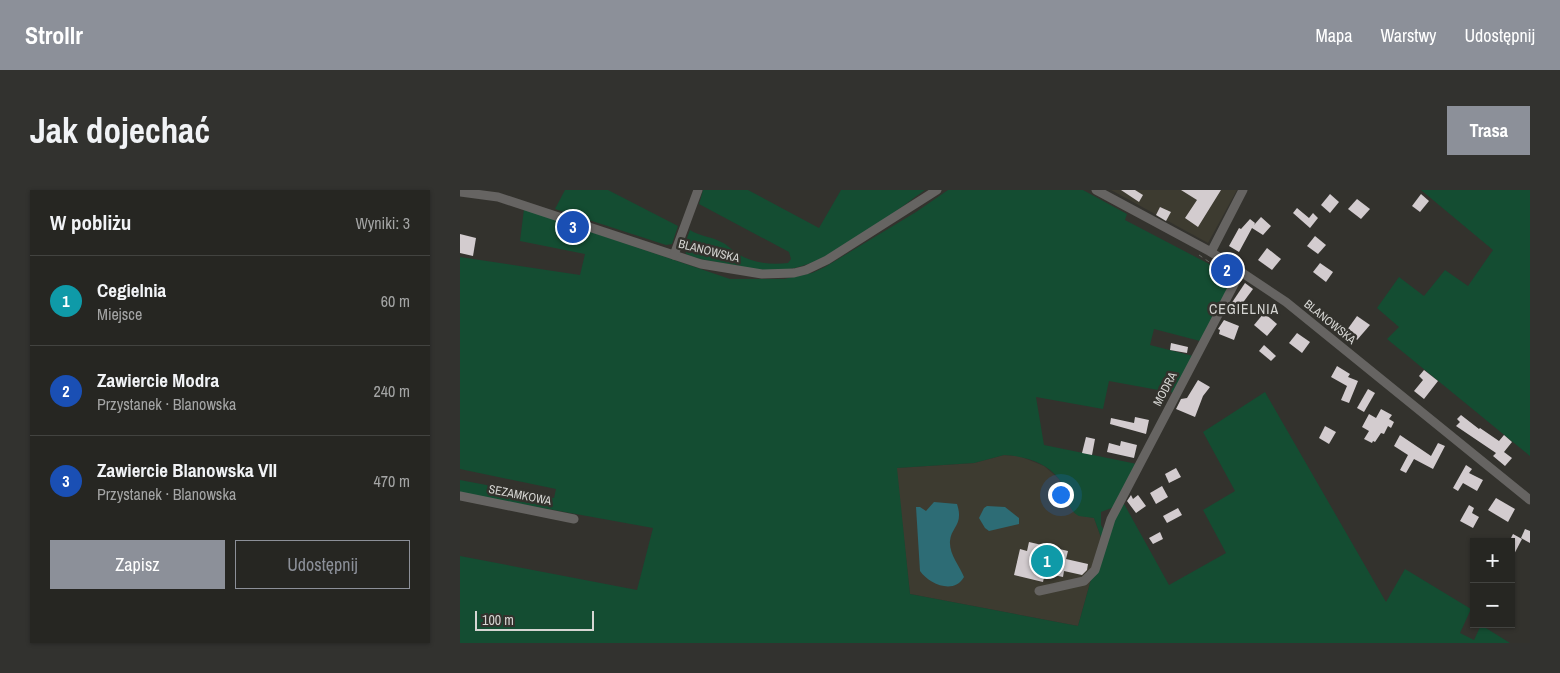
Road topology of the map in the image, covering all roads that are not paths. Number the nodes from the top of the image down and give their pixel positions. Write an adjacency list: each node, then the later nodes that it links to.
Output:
1 (698, 190): 7 (street)
2 (937, 190): 7 (street, BLANOWSKA)
3 (1096, 190): 6 (street, BLANOWSKA)
4 (1243, 190): 6 (street)
5 (460, 192): 7 (street, BLANOWSKA)
6 (1210, 252): 8 (street, BLANOWSKA)
7 (674, 255)
8 (1241, 271): 10 (street, BLANOWSKA); 12 (street, MODRA)
9 (460, 496): 11 (street, SEZAMKOWA)
10 (1530, 500)
11 (574, 519)
12 (1039, 591)

